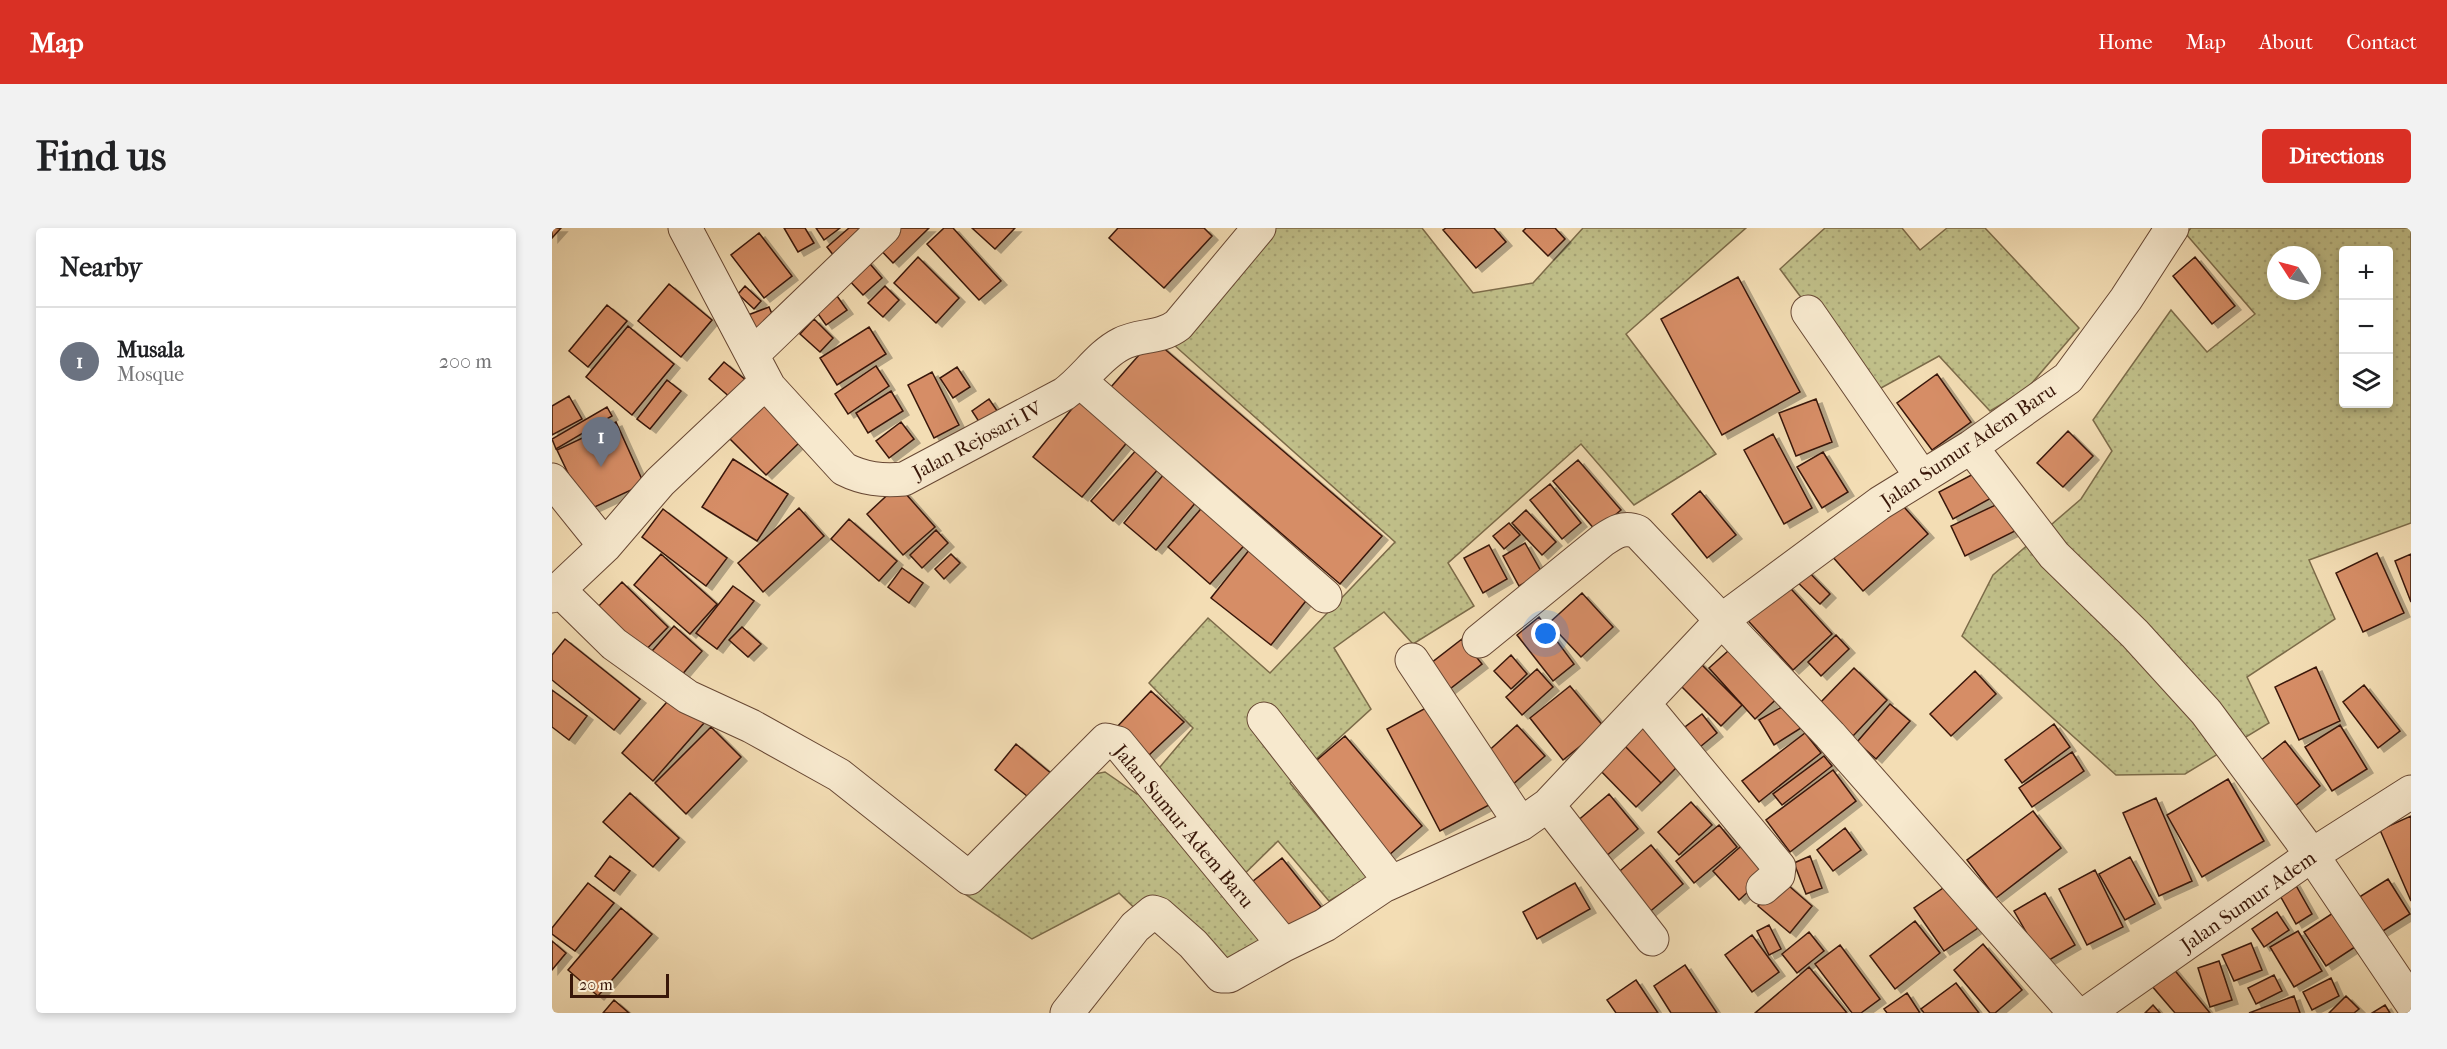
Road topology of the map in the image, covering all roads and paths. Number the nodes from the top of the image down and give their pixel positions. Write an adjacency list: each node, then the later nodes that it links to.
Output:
1 (685, 228): 6 (street, Jalan Rejosari IV)
2 (884, 228): 6 (street)
3 (1259, 228): 7 (street, Jalan Rejosari IV)
4 (2172, 228): 8 (street, Jalan Sumur Adem Baru)
5 (1808, 312): 9 (street)
6 (760, 368): 7 (street, Jalan Rejosari IV); 11 (street)
7 (1081, 382): 13 (street)
8 (1971, 447): 9 (street, Jalan Sumur Adem Baru); 22 (street)
9 (1923, 477): 14 (street, Jalan Sumur Adem Baru)
10 (552, 480): 11 (street)
11 (605, 546): 12 (street)
12 (555, 593): 26 (street, Jalan Sumur Adem Baru)
13 (1325, 596)
14 (1722, 620): 15 (street); 17 (street, Jalan Sumur Adem Baru); 29 (street)
15 (1479, 640)
16 (1412, 660): 21 (street)
17 (1645, 705): 20 (street, Jalan Sumur Adem Baru); 24 (street)
18 (1264, 719): 23 (street)
19 (2411, 792): 22 (street, Jalan Sumur Adem)
20 (1548, 805): 21 (street, Jalan Sumur Adem Baru); 25 (street)
21 (1521, 824): 23 (street, Jalan Sumur Adem Baru)
22 (2312, 855): 27 (street); 30 (street, Jalan Sumur Adem)
23 (1391, 882): 26 (street, Jalan Sumur Adem Baru)
24 (1763, 888)
25 (1652, 939)
26 (1284, 945): 28 (street)
27 (2411, 1002)
28 (1067, 1013)
29 (2075, 1013)
30 (2087, 1013)

